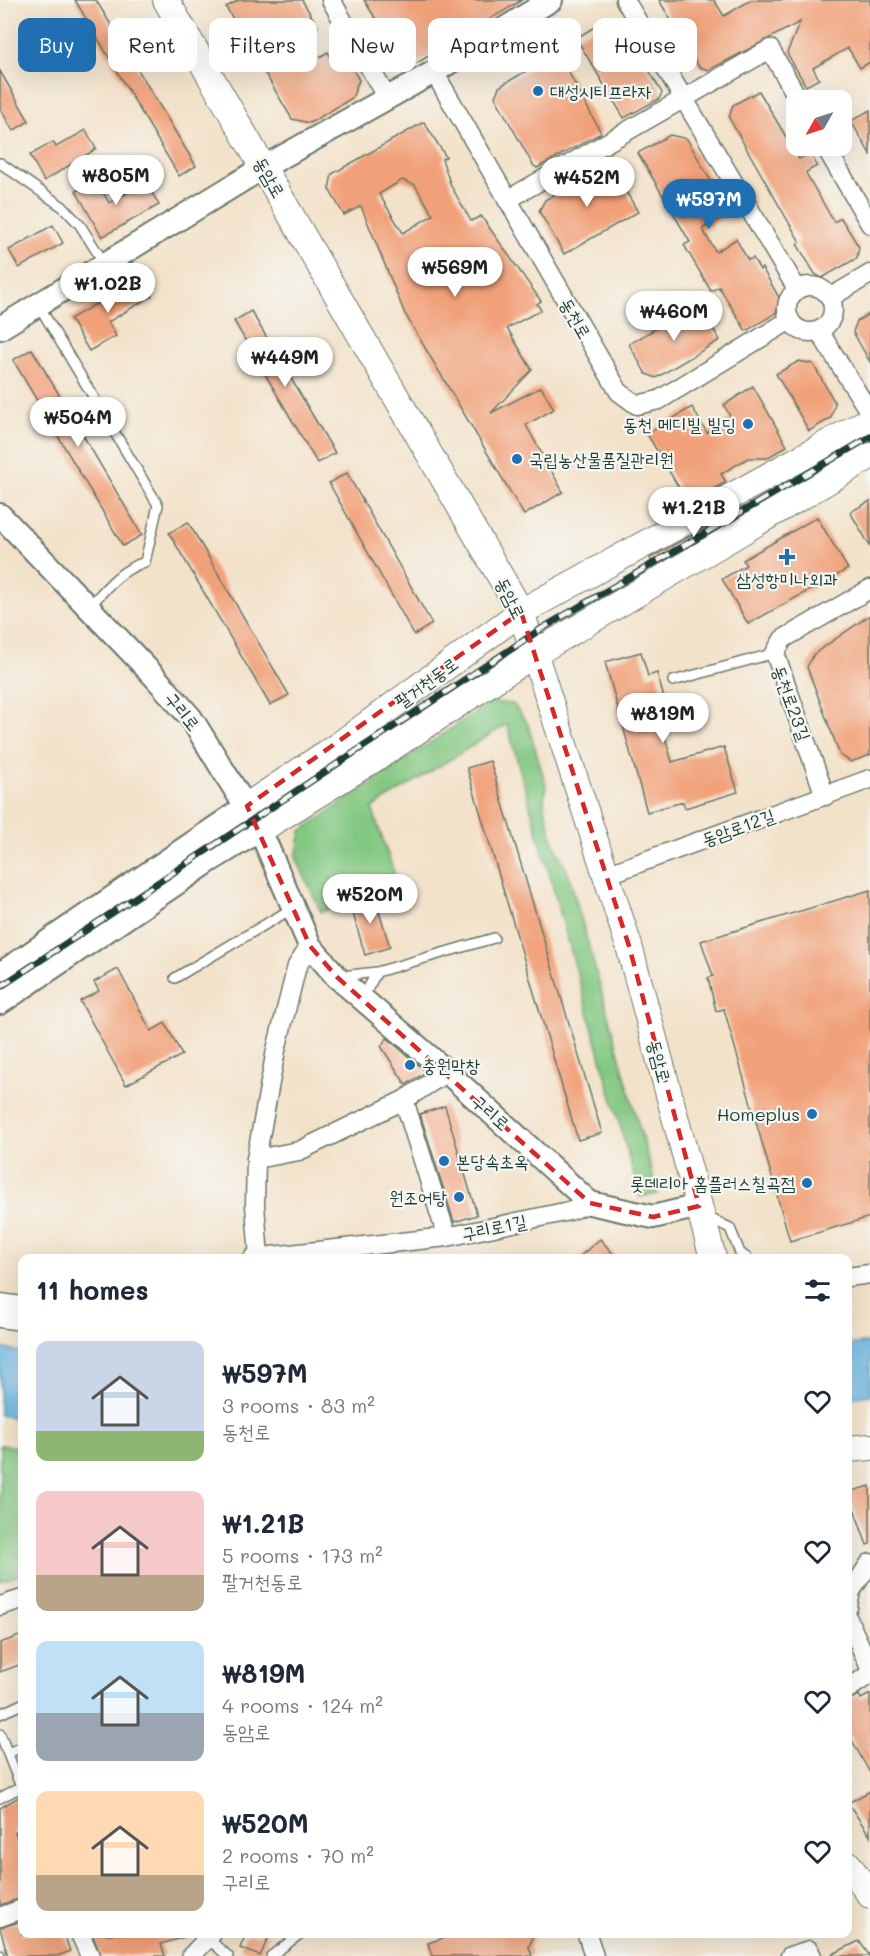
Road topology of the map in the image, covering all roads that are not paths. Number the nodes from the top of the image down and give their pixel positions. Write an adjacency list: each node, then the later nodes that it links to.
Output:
1 (166, 0): 12 (main road, 동암로)
2 (331, 0): 9 (street)
3 (551, 0): 5 (street)
4 (625, 0): 8 (street)
5 (522, 18)
6 (434, 72): 9 (street); 13 (street, 동천로)
7 (794, 90): 8 (street)
8 (685, 97): 13 (street); 17 (street)
9 (387, 98): 12 (street)
10 (831, 156): 14 (street)
11 (0, 163): 15 (lane)
12 (264, 167): 15 (street); 29 (main road, 동암로)
13 (507, 200): 20 (street, 동천로)
14 (870, 224)
15 (105, 265): 19 (street)
16 (870, 274): 18 (street)
17 (797, 289): 18 (street); 20 (street)
18 (831, 297): 22 (street)
19 (39, 306): 21 (street); 28 (lane)
20 (790, 320): 22 (street)
21 (0, 328)
22 (819, 331): 23 (street)
23 (870, 413)
24 (870, 420): 29 (main road, 팔거천동로)
25 (870, 456): 31 (main road, 팔거천동로)
26 (0, 515): 28 (street, 구리로)
27 (870, 589): 30 (street, 동천로23길)
28 (88, 609): 35 (street, 구리로)
29 (521, 612): 31 (main road, 동암로); 35 (main road, 팔거천동로)
30 (774, 653): 32 (lane); 34 (street, 동천로23길)
31 (534, 654): 36 (main road, 팔거천동로); 37 (main road, 동암로)
32 (673, 681)
33 (870, 779): 34 (street, 동암로12길)
34 (825, 796): 37 (street, 동암로12길)
35 (247, 806): 36 (street, 구리로); 42 (street, 팔거천동로)
36 (260, 830): 38 (street, 구리로); 46 (street, 팔거천동로)
37 (606, 875): 51 (main road, 동암로)
38 (295, 907): 40 (street, 구리로); 44 (lane)
39 (494, 938): 41 (lane)
40 (310, 946): 43 (street, 구리로); 49 (street)
41 (376, 972): 43 (lane); 45 (lane)
42 (0, 974)
43 (337, 977): 45 (street, 구리로)
44 (175, 978)
45 (362, 999): 47 (street, 구리로)
46 (0, 1003)
47 (447, 1072): 48 (street); 50 (street, 구리로)
48 (404, 1100): 49 (street); 52 (street)
49 (256, 1160): 53 (street)
50 (590, 1203): 51 (street, 구리로); 52 (street, 구리로1길)
51 (700, 1209): 55 (main road, 동암로); 56 (lane)
52 (447, 1237): 54 (street, 구리로1길)
53 (256, 1254)
54 (292, 1254)
55 (712, 1254)
56 (741, 1254)
57 (870, 1274): 58 (street)
58 (852, 1276)
59 (0, 1303): 60 (street)
60 (18, 1305)
61 (0, 1318): 62 (street)
62 (18, 1320)
63 (870, 1447): 64 (main road)
64 (852, 1449)
65 (870, 1563): 66 (street)
66 (852, 1590)
67 (18, 1600): 68 (street)
68 (0, 1606)
69 (852, 1628): 70 (street)
70 (870, 1668)
71 (870, 1674): 72 (street)
72 (852, 1686)
73 (18, 1706): 74 (lane)
74 (0, 1714)
75 (0, 1734): 77 (lane)
76 (18, 1749): 77 (lane)
77 (8, 1753): 78 (lane)
78 (18, 1779)
79 (18, 1789): 80 (lane)
80 (0, 1798)
81 (852, 1870): 82 (main road)
82 (870, 1895)
83 (18, 1910): 84 (street)
84 (0, 1917)
85 (82, 1938): 90 (street)
86 (208, 1938): 91 (street)
87 (212, 1938): 92 (lane)
88 (295, 1938): 93 (lane)
89 (588, 1938): 94 (street)
90 (90, 1956)
91 (191, 1956)
92 (228, 1956)
93 (271, 1956)
94 (594, 1956)
95 (790, 1956): 96 (street)
96 (812, 1956)

